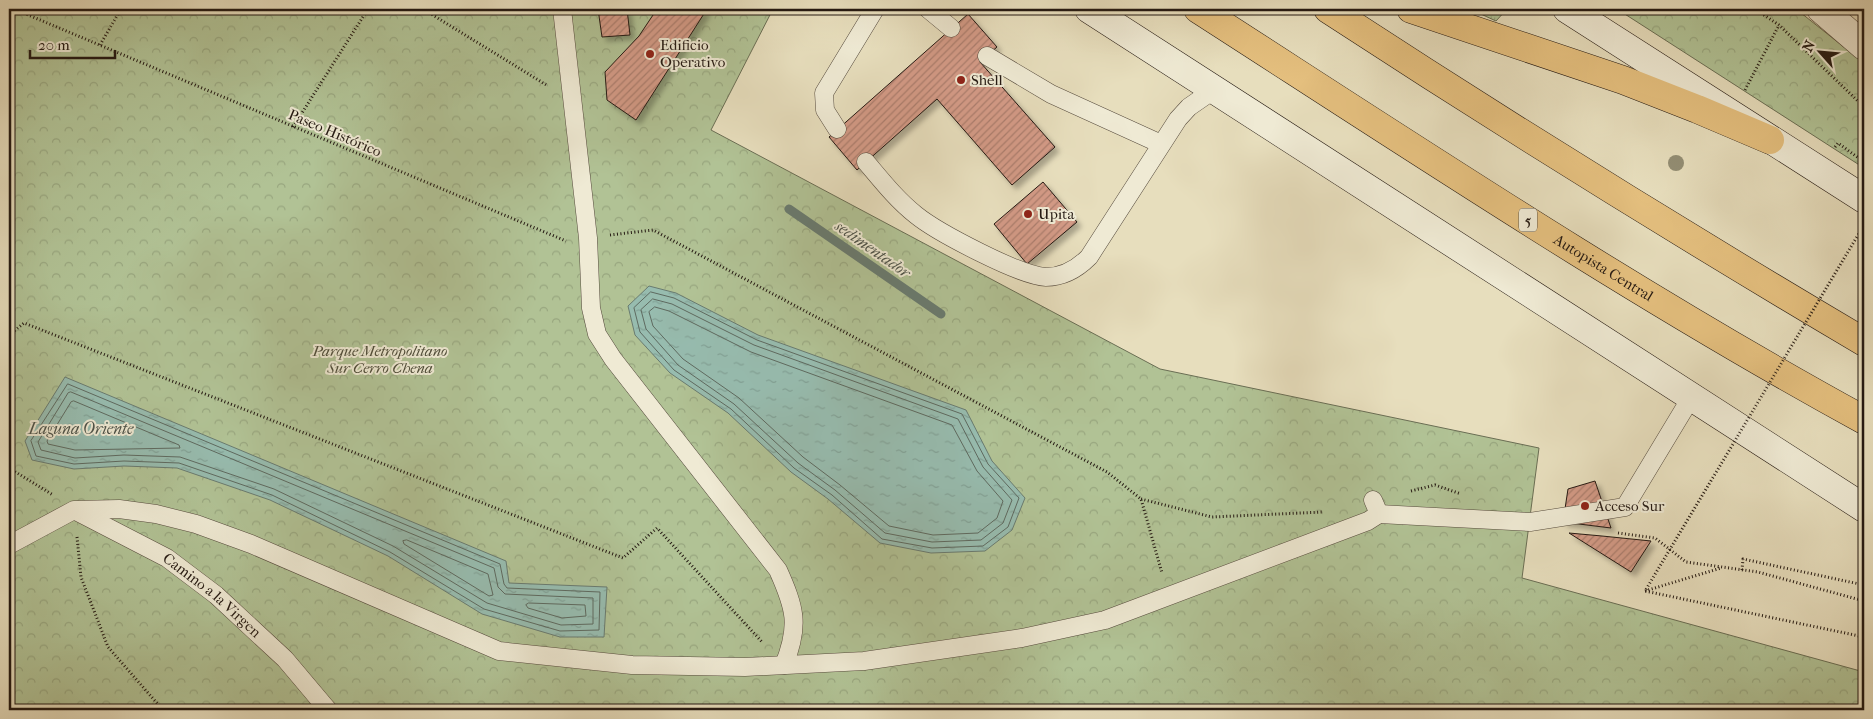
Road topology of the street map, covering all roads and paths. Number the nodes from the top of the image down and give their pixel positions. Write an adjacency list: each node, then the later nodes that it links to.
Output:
1 (14, 9): 17 (path, Paseo Histórico)
2 (121, 9): 17 (path)
3 (368, 9): 24 (path)
4 (423, 9): 22 (path)
5 (562, 9): 22 (lane)
6 (874, 9): 25 (lane)
7 (928, 9): 16 (lane)
8 (1089, 9): 20 (main road)
9 (1198, 9): 37 (highway, Autopista Central / 5)
10 (1328, 9): 35 (highway)
11 (1411, 9): 26 (highway)
12 (1567, 9): 26 (main road)
13 (1755, 9): 15 (path)
14 (1820, 9): 18 (main road)
15 (1779, 25): 21 (path); 23 (path)
16 (951, 28)
17 (100, 45): 24 (path, Paseo Histórico)
18 (1864, 46)
19 (987, 56): 28 (lane)
20 (1215, 89): 28 (lane); 36 (main road)
21 (1743, 95)
22 (572, 101): 33 (lane)
23 (1864, 107)
24 (293, 127): 33 (path, Paseo Histórico)
25 (837, 129)
26 (1770, 140): 31 (main road)
27 (1838, 143): 30 (path)
28 (1161, 144): 29 (lane)
29 (866, 162)
30 (1864, 162)
31 (1864, 199)
32 (1864, 224): 46 (path, bridge)
33 (588, 238): 47 (path, Paseo Histórico); 50 (lane)
34 (9, 336): 50 (path)
35 (1864, 342)
36 (1692, 396): 39 (main road); 47 (lane)
37 (1864, 420)
38 (9, 468): 40 (path)
39 (1864, 508)
40 (74, 510): 41 (lane); 50 (lane); 51 (path); 52 (lane, Camino a la Virgen)
41 (9, 545)
42 (1724, 567): 46 (path)
43 (1742, 570): 45 (path)
44 (1758, 572): 48 (path)
45 (1864, 585)
46 (1645, 591): 49 (path, bridge)
47 (1168, 595): 50 (lane)
48 (1864, 601)
49 (1864, 637)
50 (784, 665)
51 (163, 710)
52 (328, 710)

